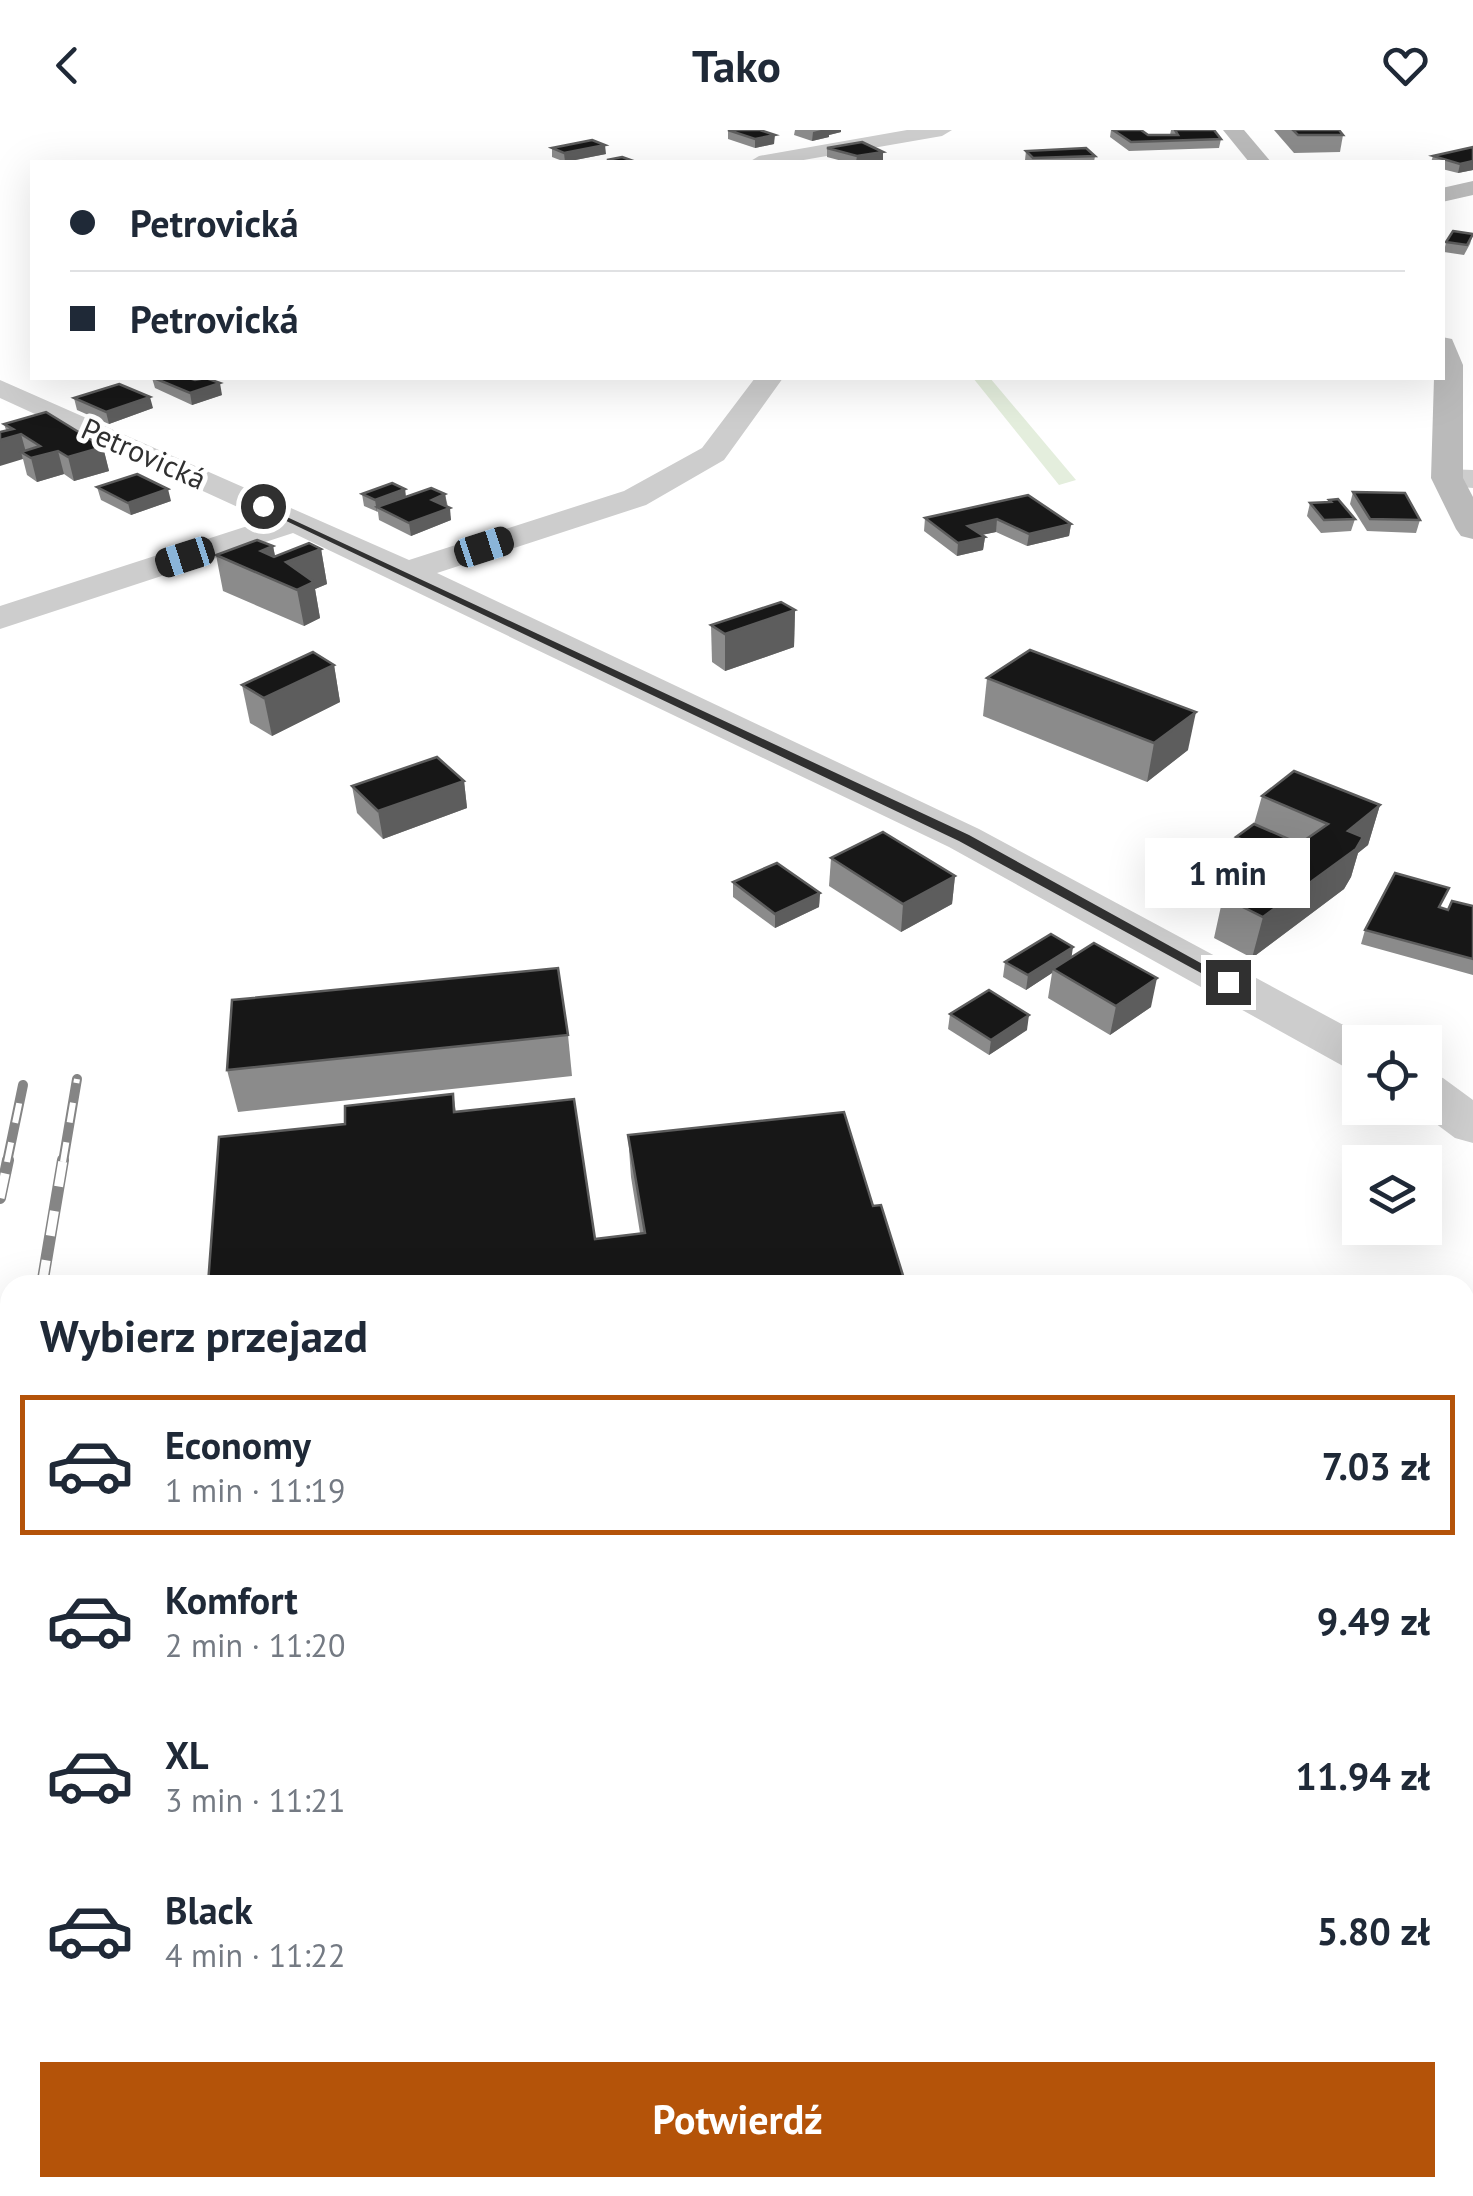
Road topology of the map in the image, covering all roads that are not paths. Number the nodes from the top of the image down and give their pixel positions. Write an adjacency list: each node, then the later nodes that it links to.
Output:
1 (943, 130): 3 (street); 4 (street)
2 (1233, 130): 5 (main road)
3 (770, 160)
4 (925, 160)
5 (1258, 160)
6 (1473, 188): 7 (main road)
7 (1445, 194)
8 (1445, 354): 11 (main road)
9 (768, 380): 14 (street)
10 (0, 388): 12 (street, Petrovická)
11 (1460, 478): 13 (main road)
12 (296, 521): 14 (street, Petrovická); 15 (street)
13 (1473, 529)
14 (408, 572): 16 (street, Petrovická)
15 (0, 618)
16 (1342, 1044)
17 (1442, 1103): 18 (street)
18 (1473, 1126)

